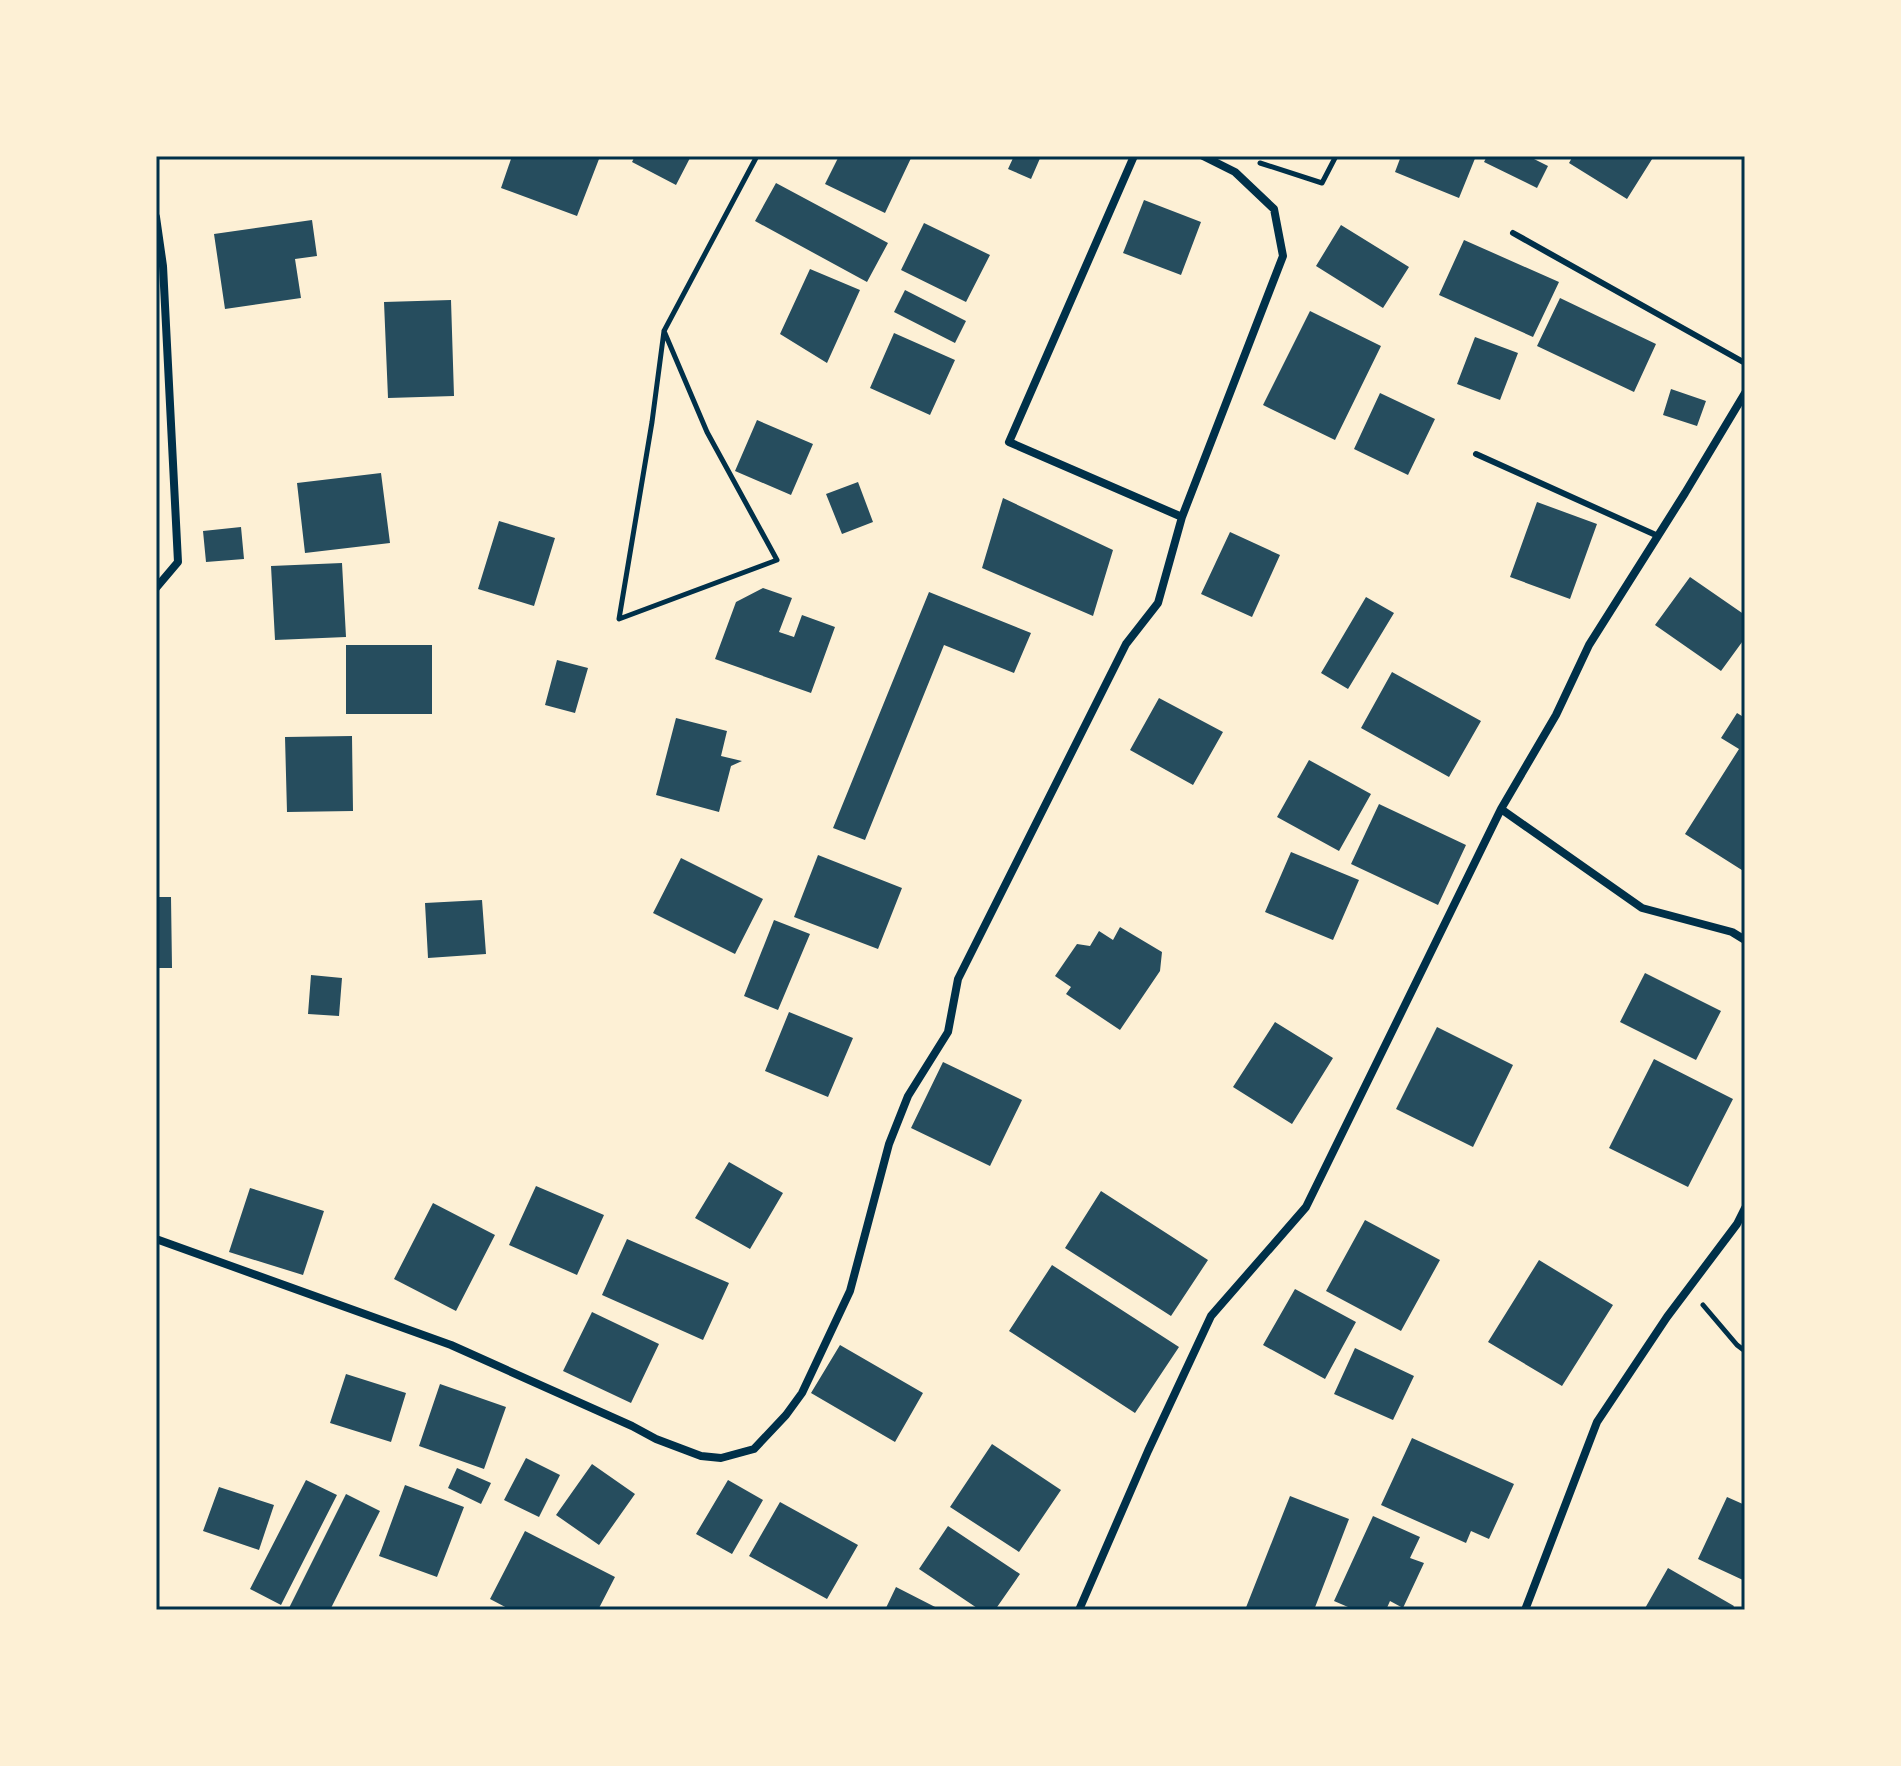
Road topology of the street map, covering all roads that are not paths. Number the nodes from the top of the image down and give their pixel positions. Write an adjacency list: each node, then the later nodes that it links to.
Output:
1 (1134, 156): 8 (street)
2 (1203, 156): 8 (street)
3 (156, 217): 10 (street)
4 (1513, 233): 5 (lane)
5 (1745, 363)
6 (1743, 399): 9 (street)
7 (1476, 454): 9 (lane)
8 (1182, 517): 14 (street)
9 (1658, 536): 11 (street)
10 (156, 588)
11 (1501, 809): 12 (street); 15 (street)
12 (1745, 940)
13 (1745, 1208): 16 (street)
14 (156, 1239)
15 (1079, 1610)
16 (1525, 1610)

